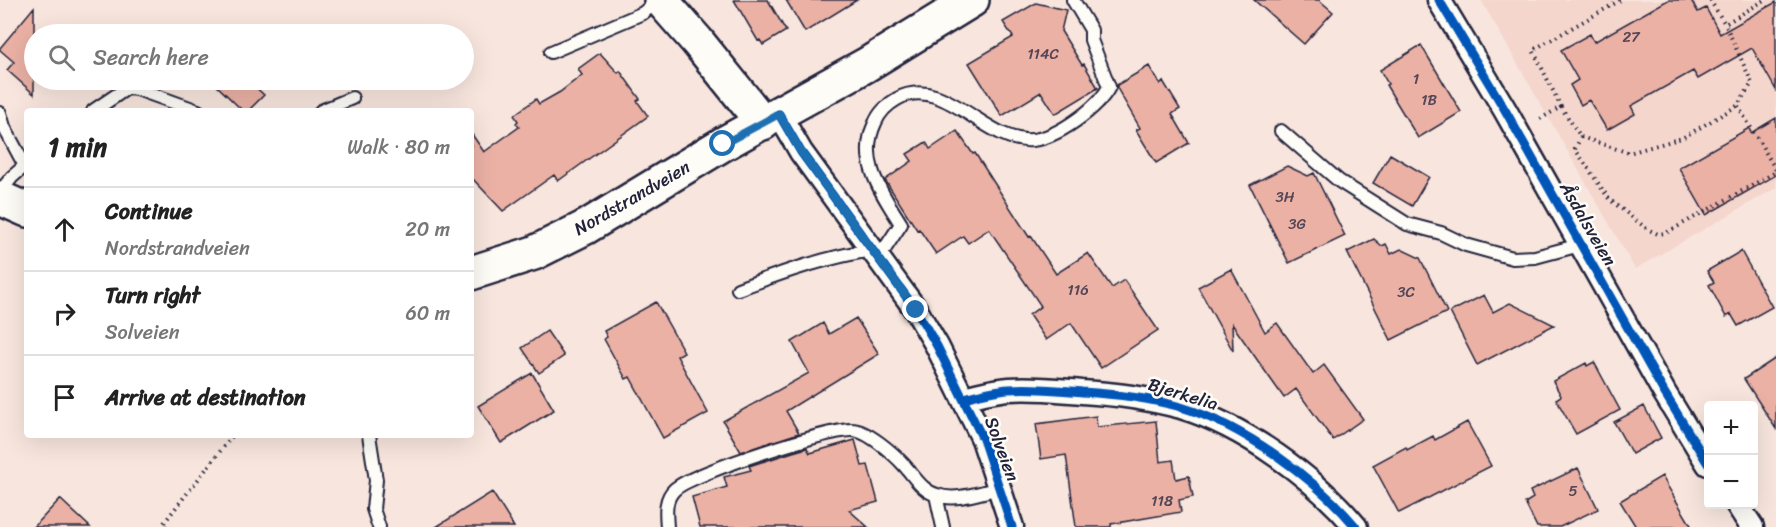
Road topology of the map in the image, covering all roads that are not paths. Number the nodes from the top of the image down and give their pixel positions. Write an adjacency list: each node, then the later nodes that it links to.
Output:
1 (660, 0): 5 (lane); 13 (main road, Solveien)
2 (972, 0): 13 (main road, Nordstrandveien)
3 (1072, 0): 21 (lane)
4 (1439, 0): 20 (street, Åsdalsveien)
5 (550, 52)
6 (123, 90): 9 (lane)
7 (140, 90): 10 (lane)
8 (352, 98): 11 (lane)
9 (97, 108)
10 (190, 108)
11 (328, 108)
12 (0, 113): 15 (lane)
13 (771, 119): 21 (street, Solveien); 22 (main road, Nordstrandveien)
14 (1281, 131): 20 (lane)
15 (24, 162)
16 (24, 167): 17 (lane)
17 (0, 192)
18 (0, 198): 19 (main road)
19 (24, 209)
20 (1580, 245): 26 (street, Åsdalsveien)
21 (875, 254): 23 (lane); 24 (street, Solveien)
22 (474, 272)
23 (738, 289)
24 (964, 398): 27 (street, Solveien); 34 (street, Bjerkelia)
25 (369, 438): 30 (lane)
26 (1704, 458)
27 (1000, 488): 28 (lane); 33 (street, Solveien)
28 (936, 495): 31 (lane); 32 (lane)
29 (1740, 509): 35 (street)
30 (379, 527)
31 (667, 527)
32 (943, 527)
33 (1012, 527)
34 (1356, 527)
35 (1752, 527)

